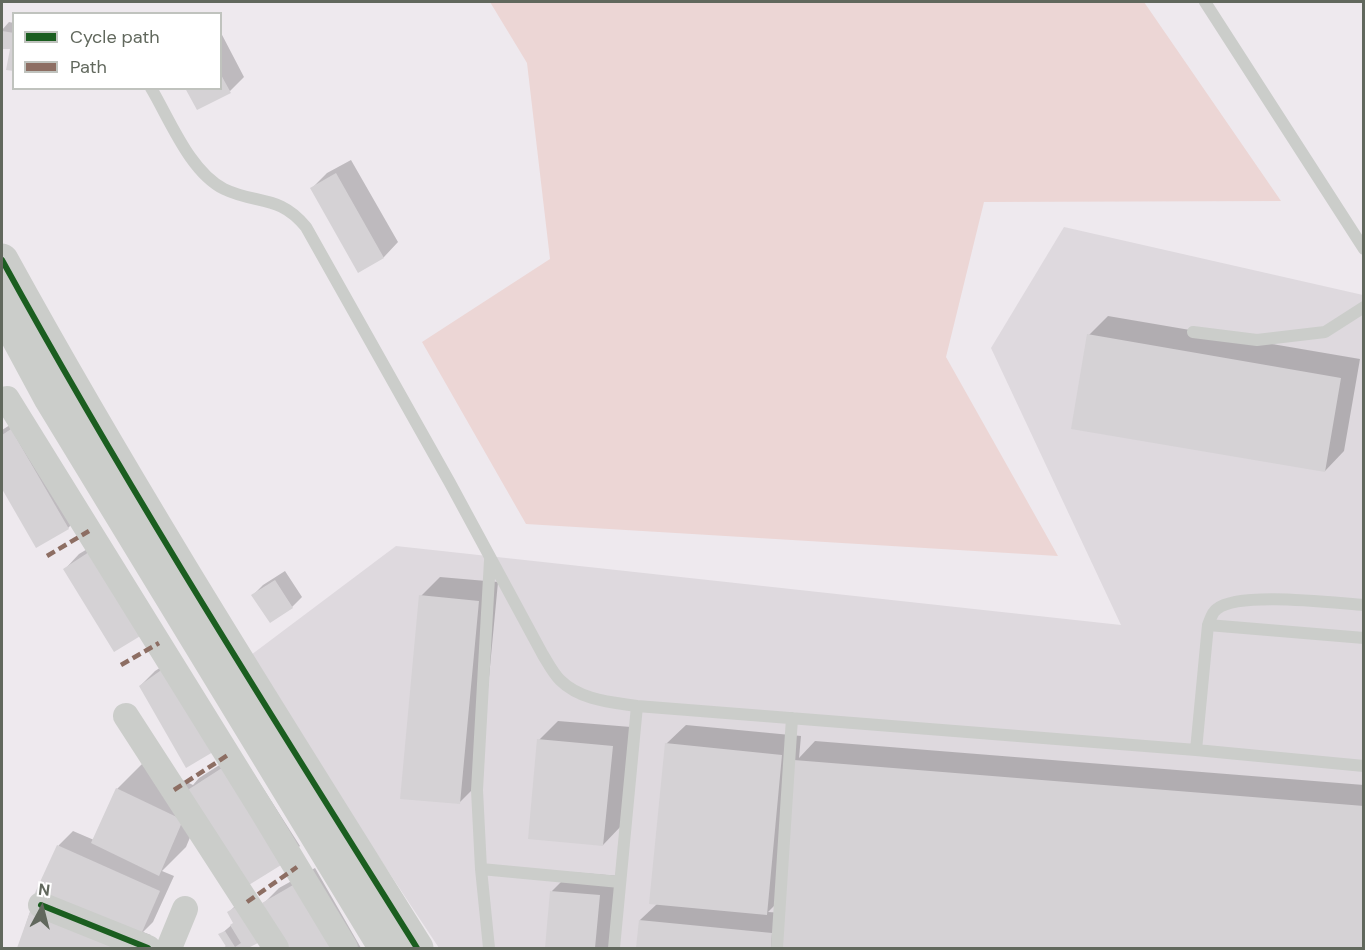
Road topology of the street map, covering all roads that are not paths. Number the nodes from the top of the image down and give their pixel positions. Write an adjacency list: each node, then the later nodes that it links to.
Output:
1 (1205, 2): 3 (lane)
2 (153, 90): 9 (lane)
3 (1364, 249)
4 (2, 261): 27 (street)
5 (1364, 307): 7 (lane)
6 (2, 309): 26 (street)
7 (1193, 332)
8 (7, 399): 25 (street)
9 (490, 559): 13 (lane); 18 (lane)
10 (1364, 605): 11 (lane)
11 (1208, 625): 12 (lane); 16 (lane)
12 (1364, 638)
13 (637, 706): 15 (lane); 19 (lane)
14 (126, 716): 24 (street)
15 (792, 718): 16 (lane); 30 (lane)
16 (1196, 750): 17 (lane)
17 (1364, 766)
18 (481, 869): 19 (lane); 28 (lane)
19 (620, 882): 29 (lane)
20 (41, 905): 22 (street)
21 (185, 909): 23 (street)
22 (148, 948)
23 (169, 948)
24 (276, 948)
25 (345, 948)
26 (385, 948)
27 (417, 948)
28 (489, 948)
29 (614, 948)
30 (777, 948)

